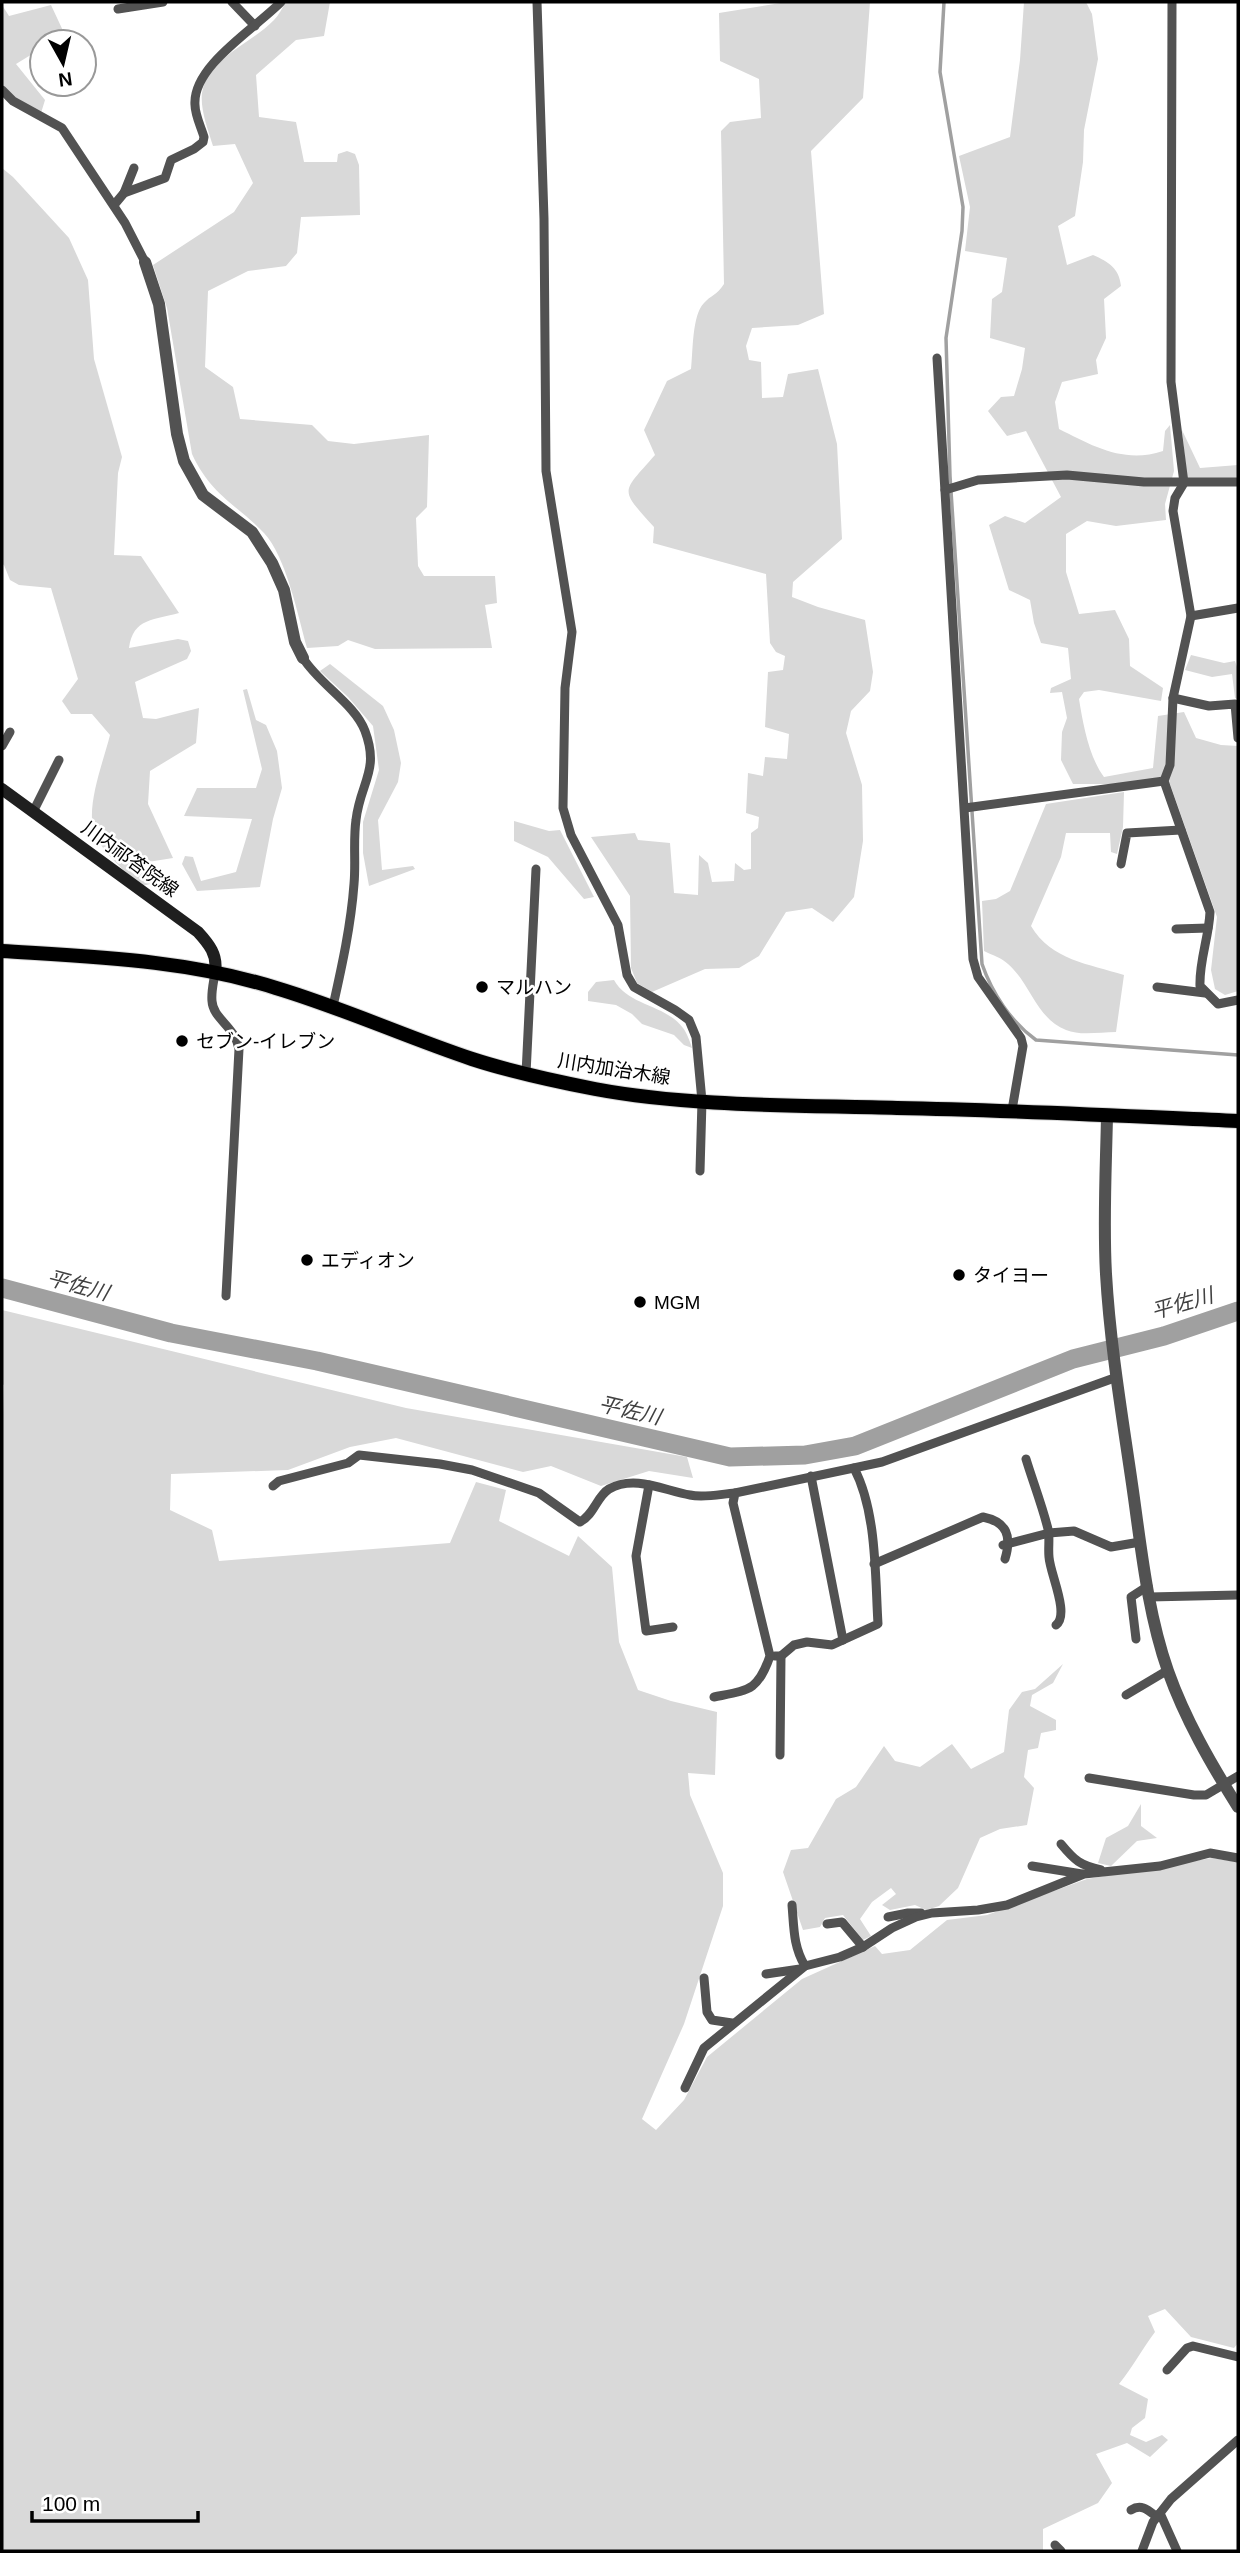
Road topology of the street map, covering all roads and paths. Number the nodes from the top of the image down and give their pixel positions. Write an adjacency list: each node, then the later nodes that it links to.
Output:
1 (163, 2): 6 (street)
2 (232, 2): 7 (street)
3 (281, 2): 7 (street)
4 (537, 2): 41 (street)
5 (1172, 2): 15 (street)
6 (118, 9)
7 (255, 26): 10 (street)
8 (2, 90): 11 (street)
9 (134, 169): 10 (street)
10 (124, 192): 11 (street)
11 (114, 205): 12 (street)
12 (145, 262): 19 (street)
13 (937, 358): 16 (street)
14 (1238, 482): 15 (street)
15 (1184, 483): 16 (street); 18 (street)
16 (949, 489): 27 (street)
17 (1238, 608): 18 (street)
18 (1191, 616): 20 (street)
19 (303, 658): 39 (street)
20 (1173, 698): 22 (street); 25 (street)
21 (10, 732): 23 (street)
22 (1238, 738)
23 (2, 746)
24 (59, 760): 28 (street)
25 (1164, 782): 27 (street); 29 (street)
26 (2, 789): 28 (main road, 川内祁答院線)
27 (969, 807): 42 (street)
28 (33, 812): 35 (main road, 川内祁答院線)
29 (1181, 830): 30 (street); 32 (street)
30 (1121, 864)
31 (536, 869): 40 (street)
32 (1208, 928): 33 (street); 37 (street)
33 (1176, 929)
34 (2, 951): 35 (main road, 川内加治木線)
35 (215, 972): 39 (main road, 川内加治木線); 46 (street)
36 (1157, 987): 37 (street)
37 (1205, 993): 38 (street)
38 (1238, 1000)
39 (333, 1006): 40 (main road, 川内加治木線)
40 (526, 1073): 41 (main road, 川内加治木線)
41 (702, 1101): 42 (main road, 川内加治木線); 45 (street)
42 (1012, 1110): 43 (main road, 川内加治木線)
43 (1107, 1116): 44 (main road, 川内加治木線); 47 (street)
44 (1238, 1121)
45 (701, 1171)
46 (226, 1296)
47 (1117, 1374): 49 (street); 55 (street)
48 (1026, 1460): 54 (street)
49 (854, 1468): 50 (street); 58 (street)
50 (811, 1476): 53 (street); 64 (street)
51 (649, 1485): 52 (street); 53 (street); 62 (street)
52 (273, 1486)
53 (735, 1493): 65 (street)
54 (1049, 1532): 55 (street); 56 (street); 61 (street)
55 (1140, 1542): 59 (street)
56 (1006, 1544): 57 (street); 58 (street)
57 (1005, 1559)
58 (874, 1564): 64 (street)
59 (1148, 1592): 60 (street); 63 (street); 67 (street)
60 (1238, 1595)
61 (1056, 1625)
62 (673, 1627)
63 (1136, 1639)
64 (843, 1640): 66 (street)
65 (770, 1656): 66 (street); 69 (street)
66 (781, 1656): 70 (street)
67 (1168, 1670): 68 (street); 73 (street)
68 (1126, 1695)
69 (714, 1697)
70 (780, 1755)
71 (1238, 1776): 73 (street)
72 (1089, 1778): 73 (street)
73 (1223, 1783): 74 (street)
74 (1238, 1807)
75 (1061, 1844): 78 (street)
76 (1238, 1858): 78 (street)
77 (1032, 1866): 79 (street)
78 (1110, 1872): 79 (street)
79 (1084, 1874): 81 (street)
80 (792, 1905): 85 (street)
81 (925, 1915): 82 (street); 84 (street)
82 (888, 1917)
83 (827, 1924): 84 (street)
84 (863, 1947): 85 (street)
85 (803, 1967): 86 (street); 88 (street)
86 (766, 1975)
87 (704, 1978): 88 (street)
88 (732, 2023): 89 (street)
89 (685, 2088)
90 (1238, 2357): 91 (street)
91 (1167, 2370)
92 (1238, 2440): 94 (street)
93 (1131, 2510): 94 (street)
94 (1159, 2515): 95 (street); 96 (street)
95 (1142, 2551)
96 (1177, 2551)

